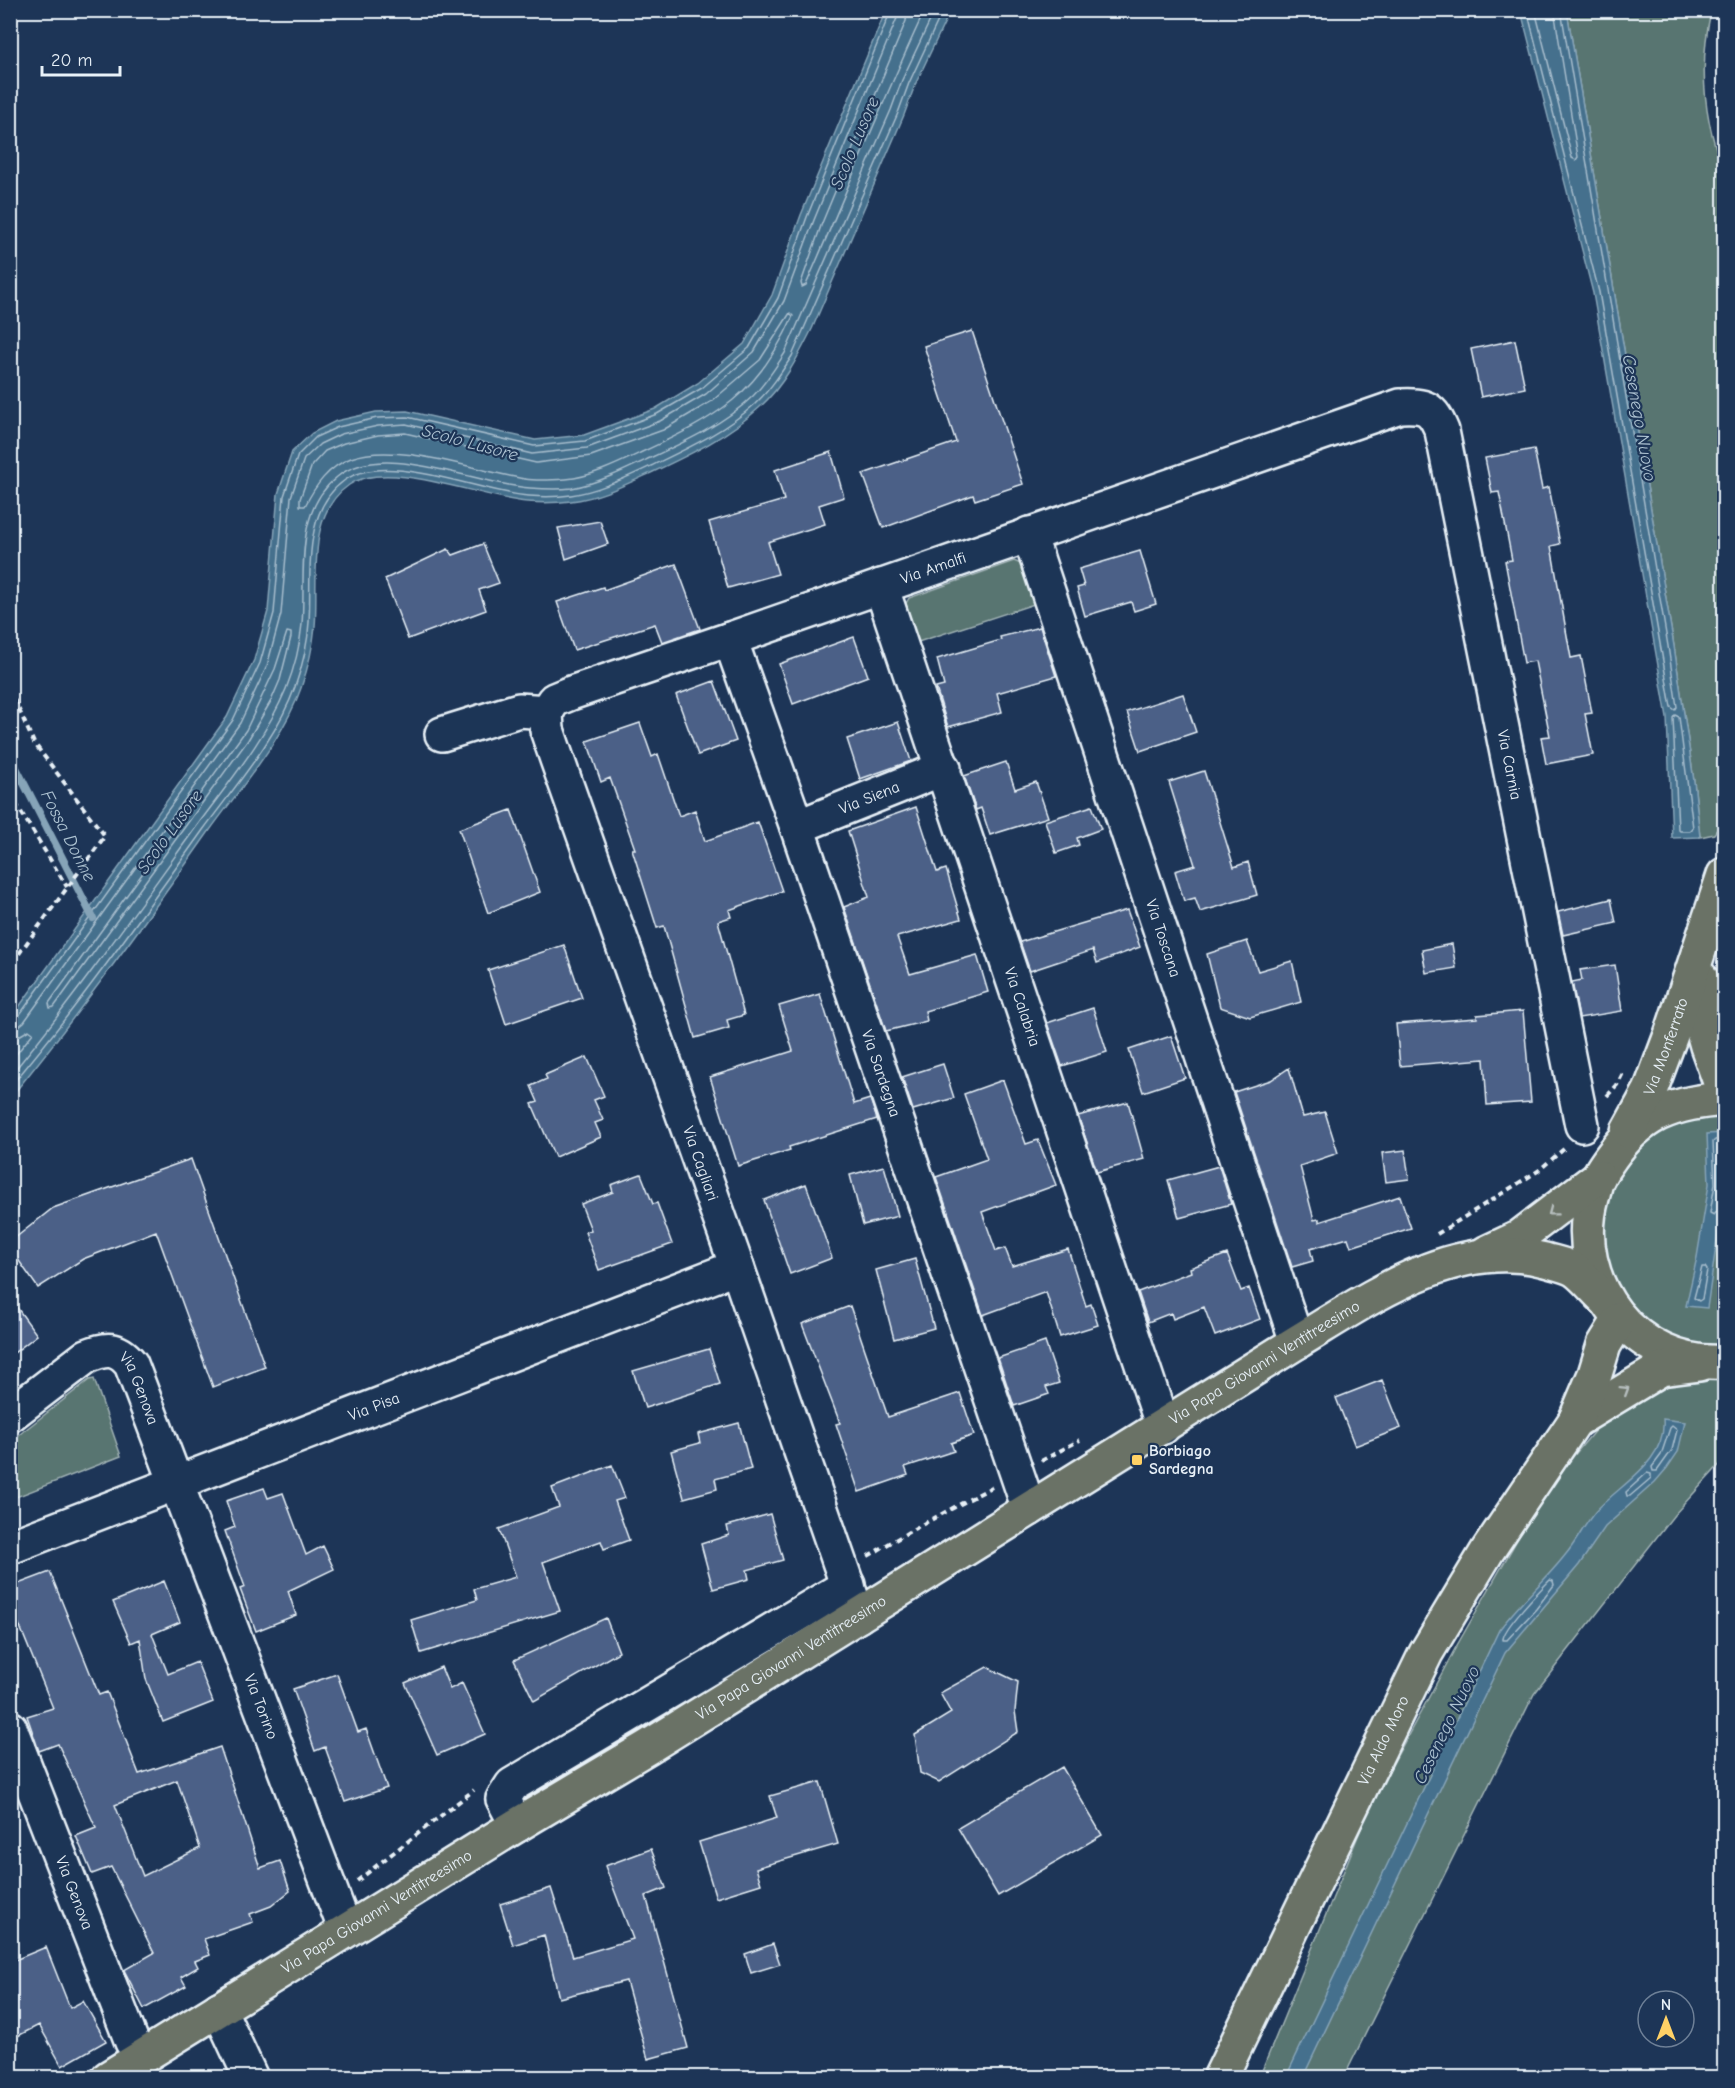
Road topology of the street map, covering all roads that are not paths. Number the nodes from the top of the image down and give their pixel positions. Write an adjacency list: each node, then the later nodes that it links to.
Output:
1 (1428, 408): 2 (street, Via Amalfi); 13 (street, Via Carnia)
2 (1029, 534): 3 (street, Via Amalfi); 19 (street, Via Toscana)
3 (881, 586): 4 (street, Via Amalfi); 7 (street, Via Calabria)
4 (730, 639): 5 (street, Via Amalfi); 8 (street, Via Sardegna)
5 (546, 712): 6 (street); 17 (street, Via Cagliari)
6 (442, 734)
7 (944, 768): 8 (street, Via Siena); 23 (street, Via Calabria)
8 (796, 827): 25 (street, Via Sardegna)
9 (1725, 875): 10 (main road, Via Monferrato)
10 (1701, 949): 11 (main road, Via Monferrato); 14 (main road, Via Monferrato)
11 (1725, 1093)
12 (1725, 1099): 14 (main road)
13 (1582, 1125)
14 (1622, 1141): 15 (main road)
15 (1598, 1176): 16 (main road, Via Papa Giovanni Ventitreesimo, one-way to 16); 18 (main road)
16 (1482, 1256): 18 (main road, Via Papa Giovanni Ventitreesimo); 19 (main road, Via Papa Giovanni Ventitreesimo)
17 (737, 1267): 24 (street, Via Pisa); 27 (street, Via Cagliari)
18 (1612, 1309): 20 (main road, Via Papa Giovanni Ventitreesimo); 22 (main road, Via Aldo Moro)
19 (1298, 1342): 23 (main road, Via Papa Giovanni Ventitreesimo)
20 (1716, 1362): 22 (main road, Via Aldo Moro, one-way to 20)
21 (10, 1415): 24 (street, Via Genova)
22 (1575, 1421): 36 (main road, Via Aldo Moro)
23 (1163, 1427): 25 (main road, Via Papa Giovanni Ventitreesimo)
24 (177, 1484): 26 (street, Via Pisa); 31 (street, Via Torino)
25 (1029, 1509): 28 (main road, Via Papa Giovanni Ventitreesimo)
26 (10, 1547)
27 (845, 1578): 28 (street, Via Cagliari); 30 (street)
28 (858, 1616): 30 (main road, Via Papa Giovanni Ventitreesimo)
29 (10, 1728): 33 (street, Via Genova)
30 (517, 1825): 31 (main road, Via Papa Giovanni Ventitreesimo)
31 (348, 1929): 32 (main road, Via Papa Giovanni Ventitreesimo)
32 (219, 2009): 33 (main road, Via Papa Giovanni Ventitreesimo); 35 (street)
33 (142, 2056): 34 (main road, Via Papa Giovanni Ventitreesimo)
34 (108, 2078)
35 (251, 2078)
36 (1220, 2078)

